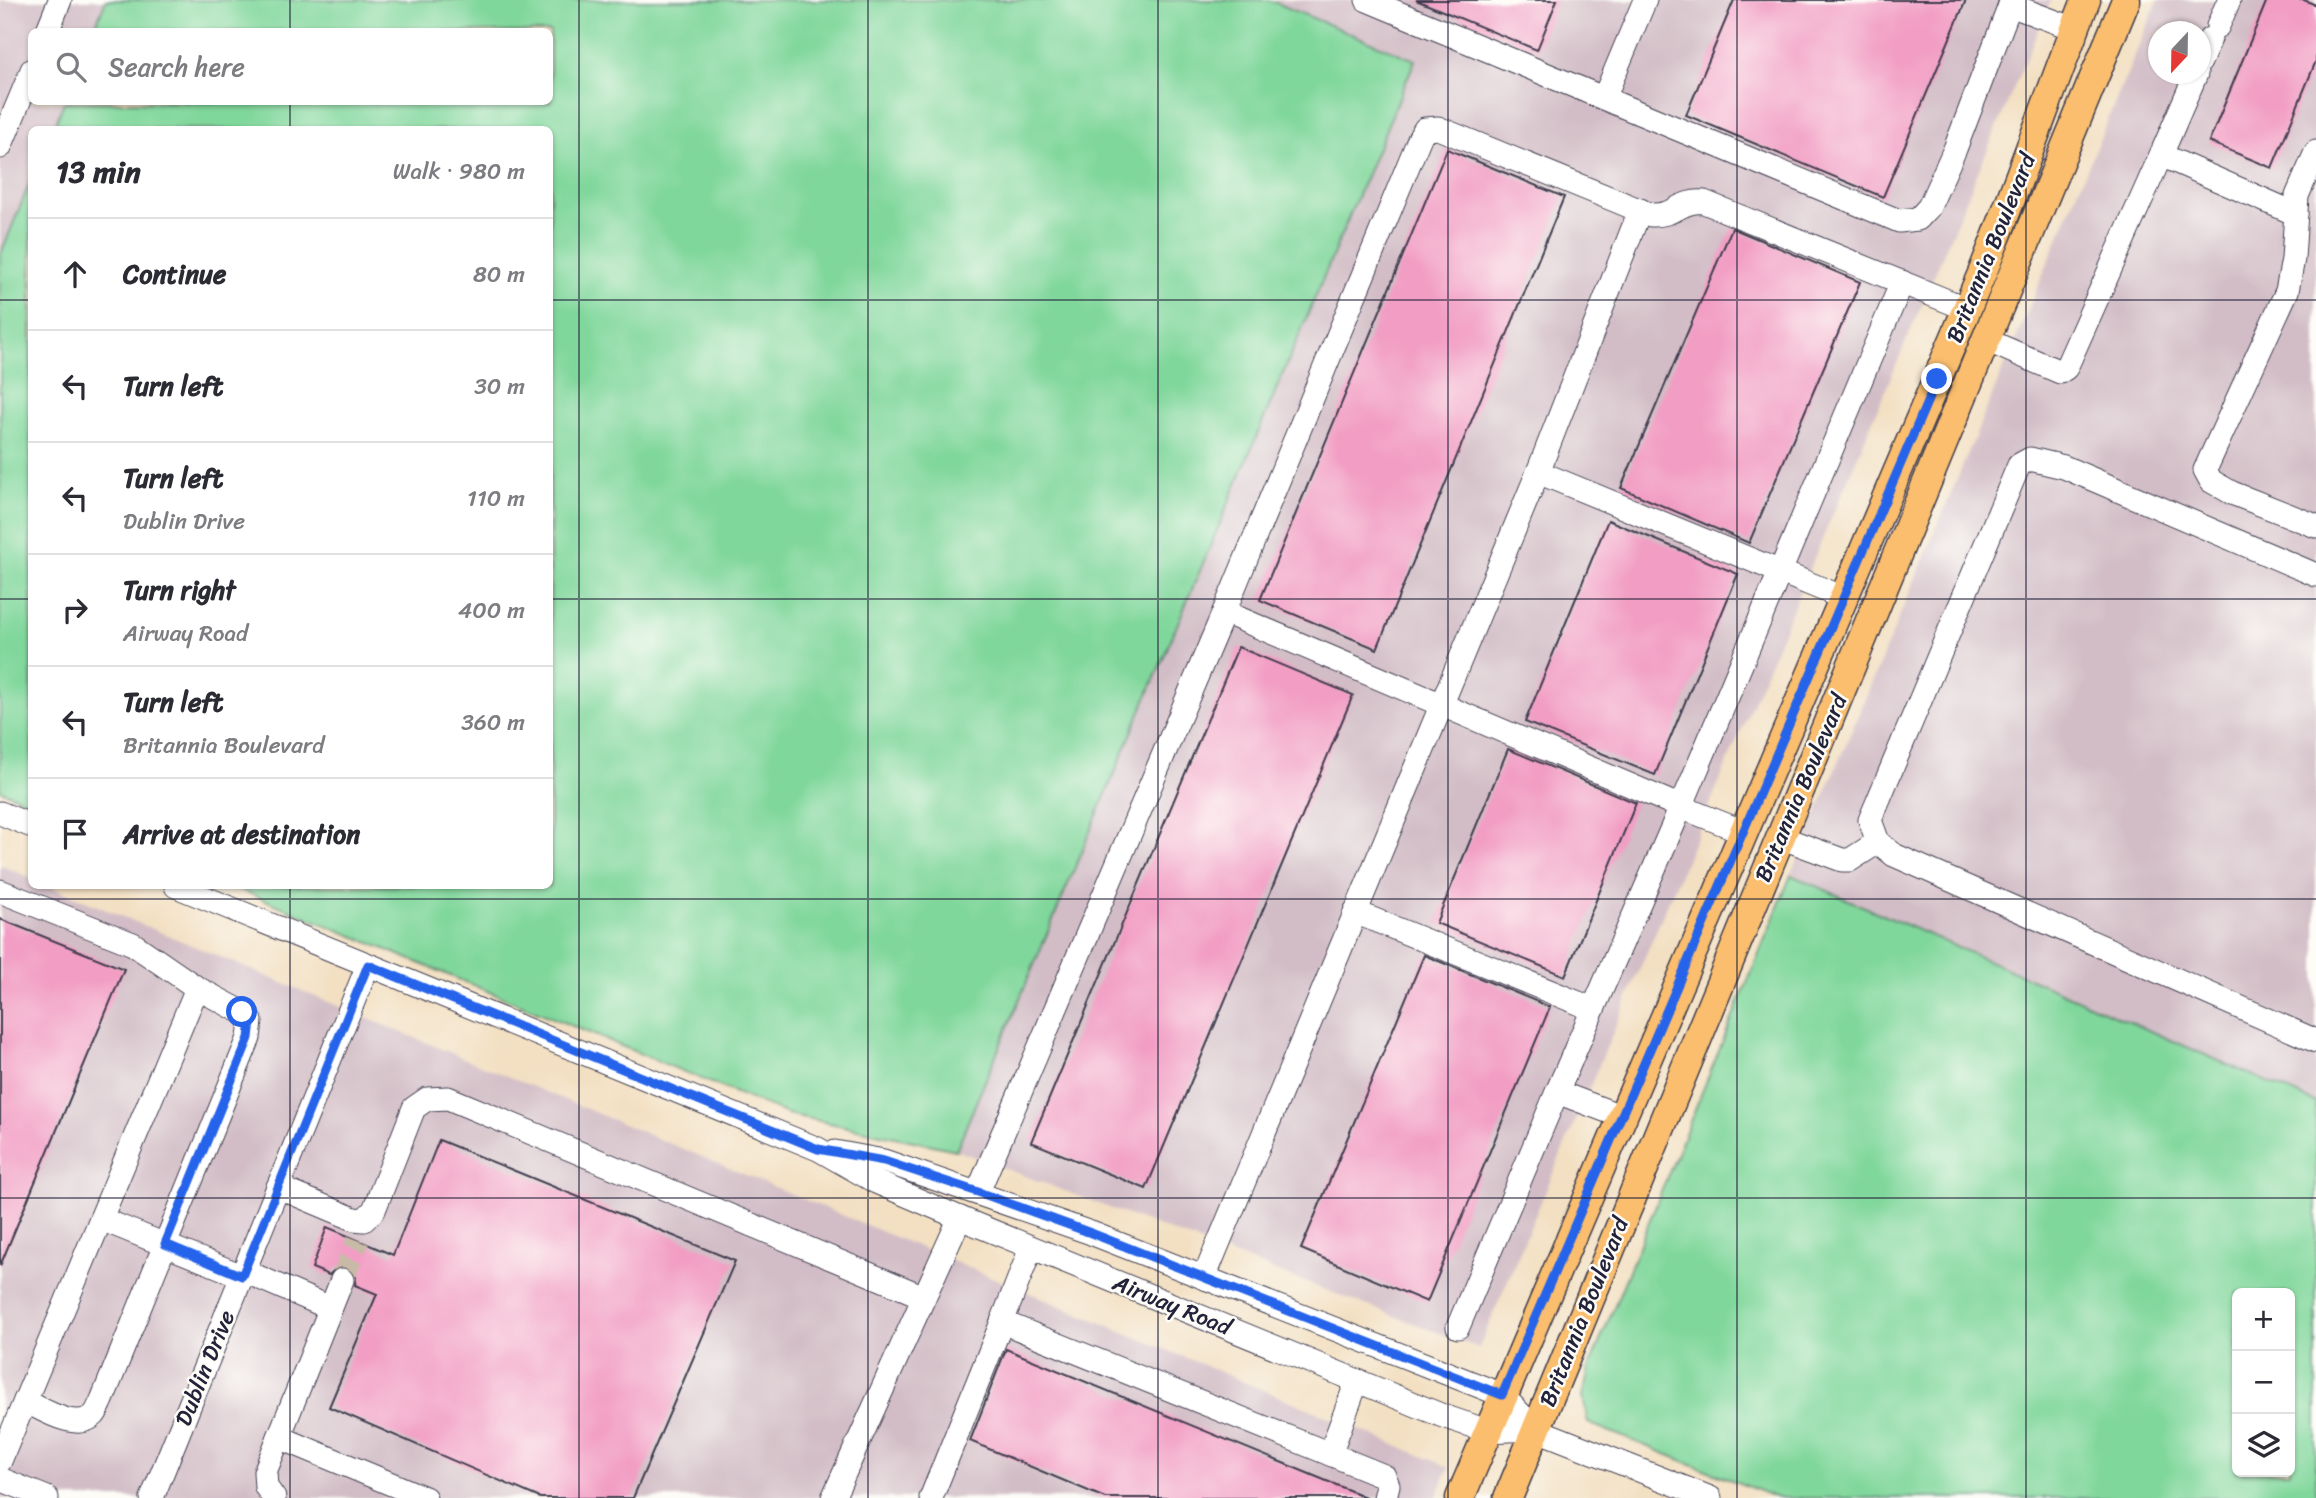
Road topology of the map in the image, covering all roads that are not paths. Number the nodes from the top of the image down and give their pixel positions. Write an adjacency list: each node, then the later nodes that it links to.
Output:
1 (60, 0): 8 (street)
2 (1367, 0): 13 (street)
3 (1645, 0): 13 (street)
4 (2086, 0): 9 (main road, Britannia Boulevard)
5 (2126, 0): 21 (main road, Britannia Boulevard)
6 (2229, 0): 10 (street)
7 (2011, 3): 9 (street); 13 (street)
8 (49, 28)
9 (2075, 29): 20 (main road, Britannia Boulevard)
10 (2211, 38)
11 (28, 80): 14 (street)
12 (2192, 84): 16 (street)
13 (1604, 98)
14 (0, 147)
15 (2316, 152): 18 (street)
16 (2161, 155): 18 (street); 21 (street)
17 (1640, 210): 19 (street); 22 (street); 27 (street)
18 (2296, 214): 23 (street)
19 (1902, 282): 20 (street); 24 (street)
20 (1967, 309): 26 (main road, Britannia Boulevard)
21 (1986, 340): 33 (main road, Britannia Boulevard)
22 (1538, 471): 24 (street); 28 (street)
23 (2316, 526)
24 (1779, 571): 26 (street); 29 (street)
25 (2316, 575): 34 (street)
26 (1844, 598): 32 (main road, Britannia Boulevard)
27 (1224, 612): 28 (street); 46 (street)
28 (1441, 704): 29 (street); 37 (street)
29 (1681, 807): 32 (street); 40 (street)
30 (0, 813): 31 (street)
31 (28, 824)
32 (1744, 832): 43 (main road, Britannia Boulevard)
33 (1780, 837): 34 (street); 61 (main road, Britannia Boulevard)
34 (1878, 842): 41 (street)
35 (183, 889): 38 (street, Airway Road)
36 (0, 891): 39 (street)
37 (1355, 912): 40 (street); 52 (street)
38 (368, 965): 44 (street, Airway Road); 45 (street, Dublin Drive)
39 (197, 988): 47 (street); 49 (street)
40 (1593, 1009): 42 (street)
41 (2316, 1041)
42 (1557, 1092): 43 (street); 57 (street)
43 (1623, 1117): 59 (main road, Britannia Boulevard)
44 (818, 1149): 46 (street, Airway Road); 48 (street, Airway Road)
45 (278, 1187): 51 (street, Dublin Drive); 54 (street)
46 (978, 1192): 52 (street, Airway Road)
47 (102, 1219): 49 (street); 60 (street)
48 (960, 1219): 50 (street, Airway Road); 54 (street)
49 (165, 1244): 51 (street); 60 (street)
50 (1031, 1248): 56 (street); 58 (street, Airway Road)
51 (243, 1273): 55 (street); 68 (street, Dublin Drive)
52 (1204, 1278): 59 (street, Airway Road)
53 (342, 1280): 55 (street)
54 (924, 1297): 71 (street)
55 (330, 1308): 63 (street)
56 (1002, 1322): 64 (street); 72 (street)
57 (1458, 1327)
58 (1357, 1381): 62 (street, Airway Road); 64 (street)
59 (1502, 1395): 61 (street, Airway Road); 62 (main road, Britannia Boulevard)
60 (25, 1401): 65 (street)
61 (1535, 1429): 62 (street, Airway Road); 75 (main road, Britannia Boulevard); 76 (street, Airway Road)
62 (1487, 1431): 74 (main road, Britannia Boulevard)
63 (279, 1437): 69 (street); 70 (street)
64 (1330, 1454): 73 (street)
65 (0, 1461)
66 (0, 1479): 67 (street)
67 (47, 1498)
68 (152, 1498)
69 (274, 1498)
70 (425, 1498)
71 (833, 1498)
72 (931, 1498)
73 (1385, 1498)
74 (1460, 1498)
75 (1508, 1498)
76 (1710, 1498)

